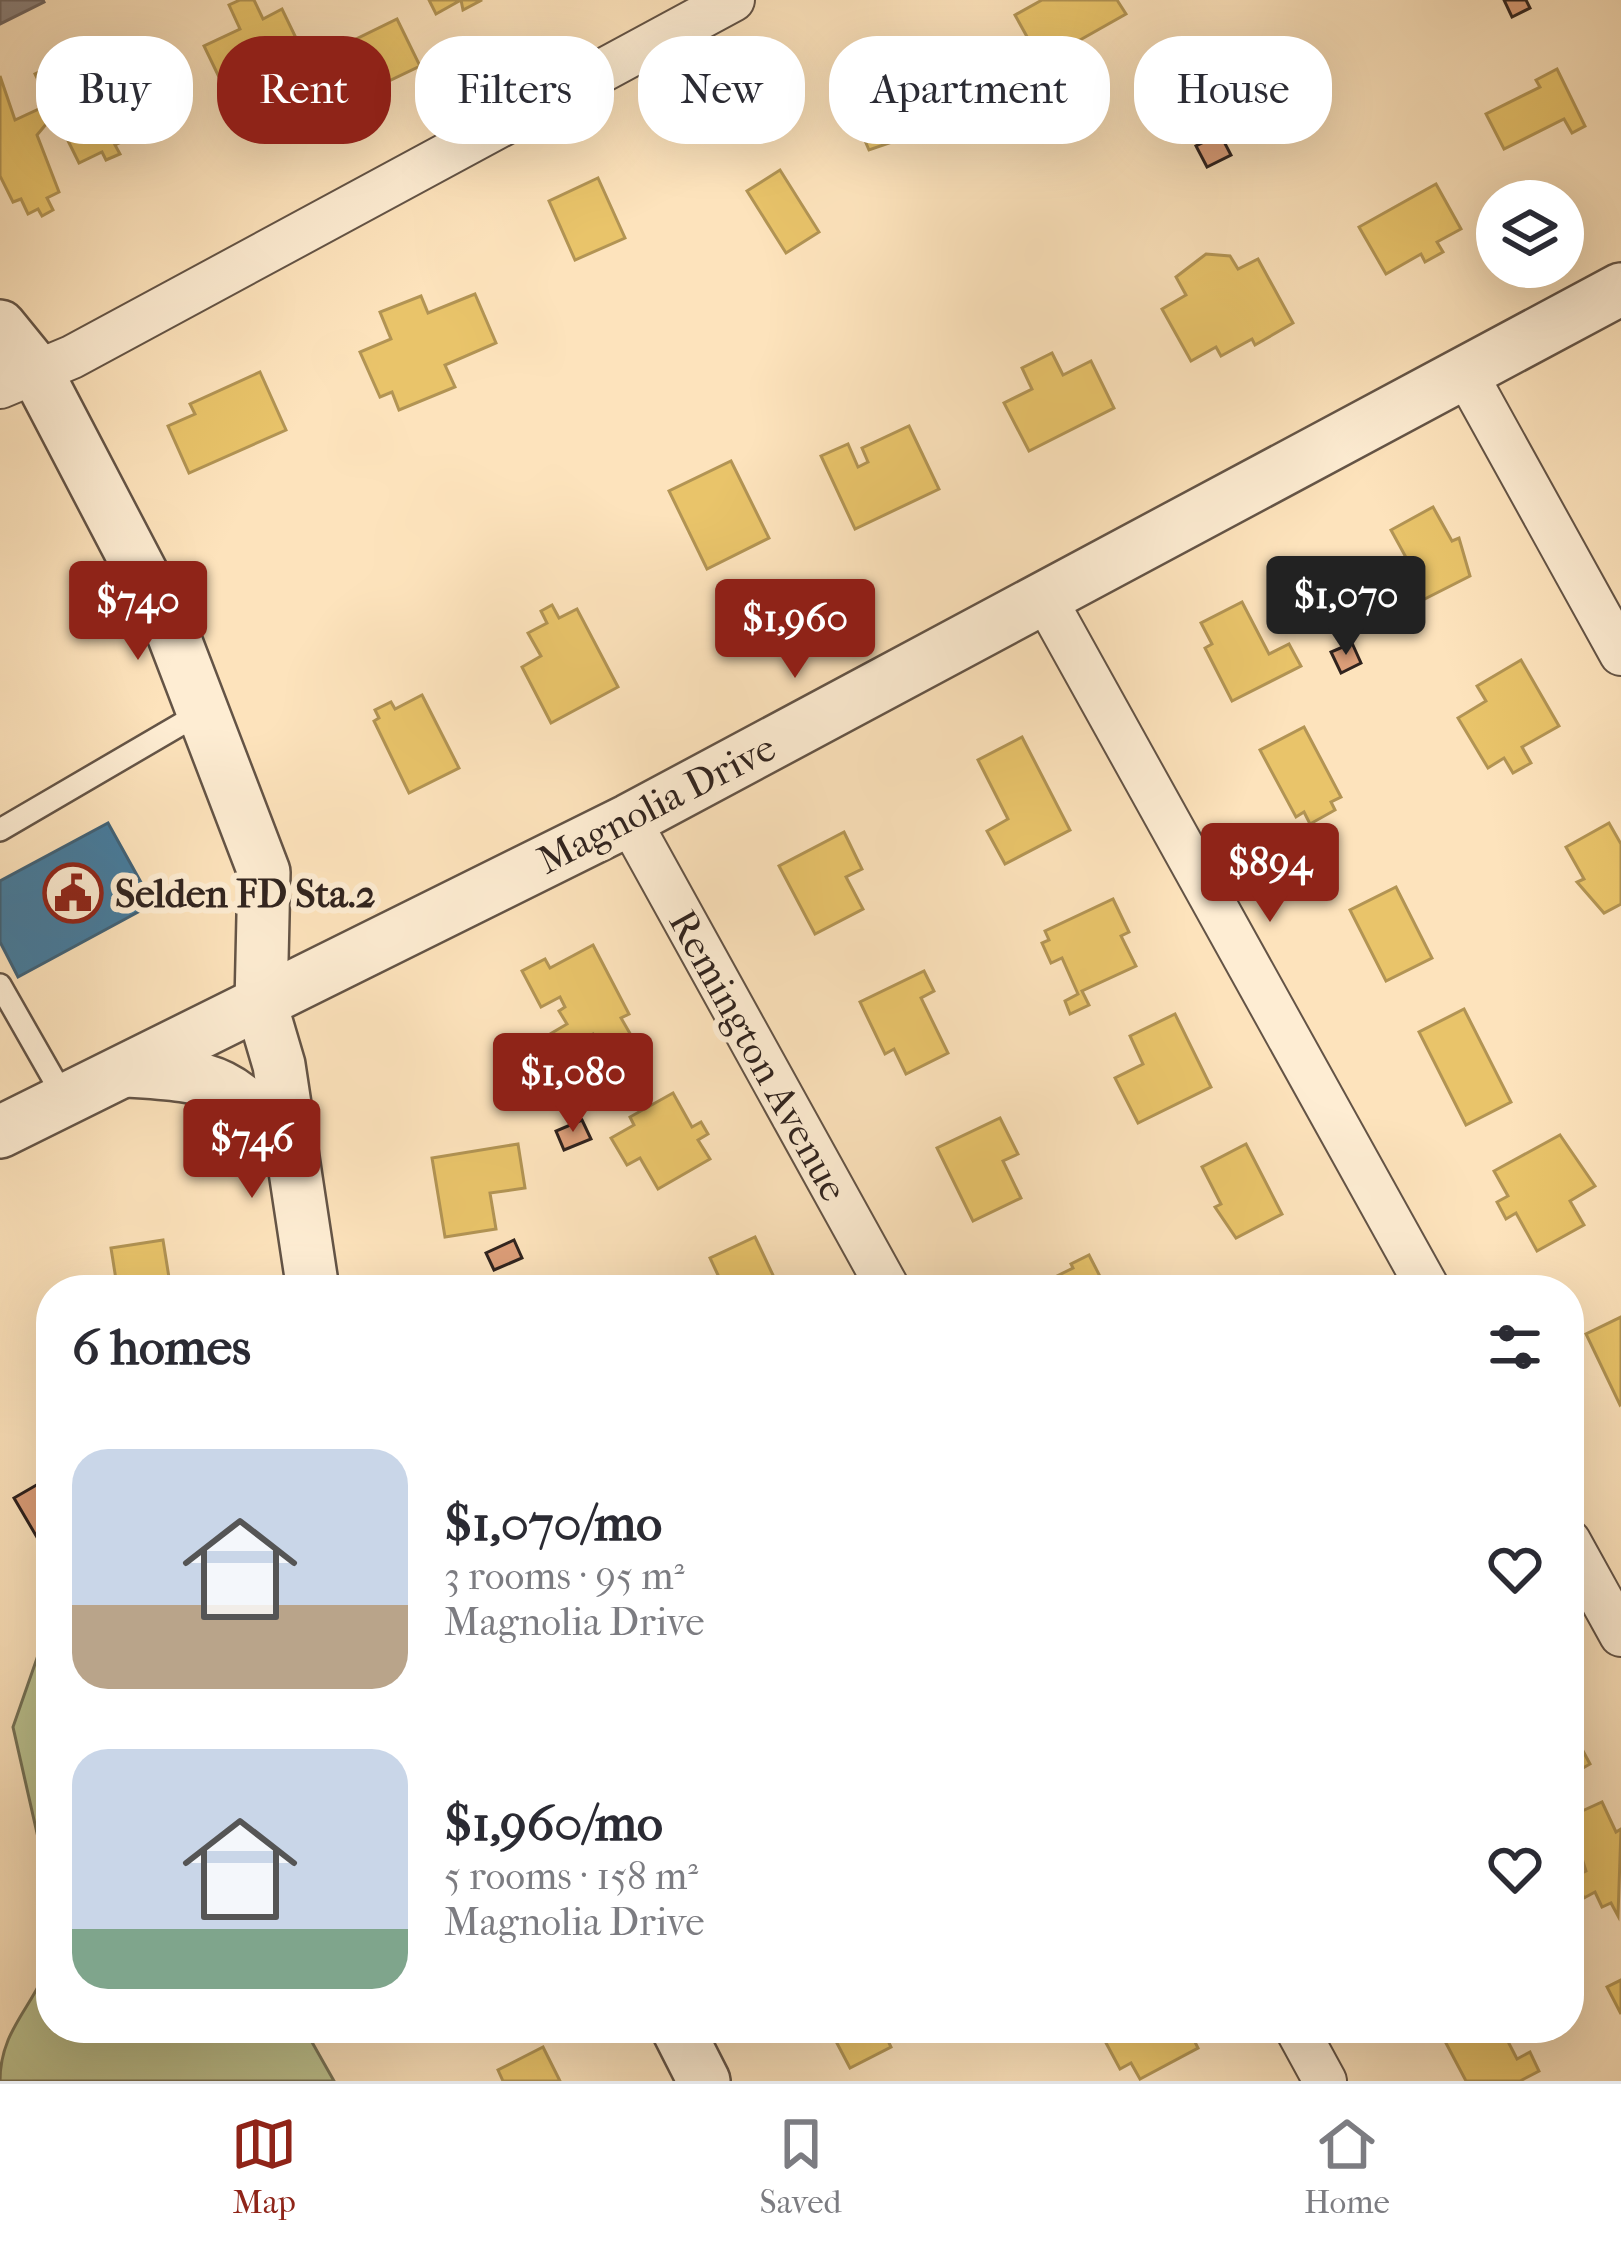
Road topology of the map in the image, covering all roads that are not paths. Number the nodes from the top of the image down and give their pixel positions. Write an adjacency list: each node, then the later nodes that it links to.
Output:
1 (734, 0): 5 (street)
2 (1621, 289): 4 (street, Magnolia Drive)
3 (0, 326): 5 (street)
4 (1466, 374): 6 (street, Magnolia Drive); 7 (street)
5 (18, 378): 8 (street)
6 (1043, 597): 9 (street, Magnolia Drive); 19 (street)
7 (1621, 654)
8 (203, 712): 10 (lane); 12 (street)
9 (629, 820): 12 (street, Magnolia Drive); 18 (street, Remington Avenue)
10 (0, 830)
11 (0, 985): 14 (lane)
12 (261, 1004): 13 (street, Magnolia Drive); 16 (street)
13 (126, 1071): 14 (street, Magnolia Drive); 16 (street)
14 (66, 1100): 15 (street, Magnolia Drive)
15 (0, 1132)
16 (290, 1153): 17 (street)
17 (310, 1275)
18 (881, 1275)
19 (1421, 1275)
20 (1584, 1568): 21 (street)
21 (1621, 1635)
22 (685, 2043): 24 (street)
23 (1304, 2043): 25 (street)
24 (704, 2081)
25 (1325, 2081)

